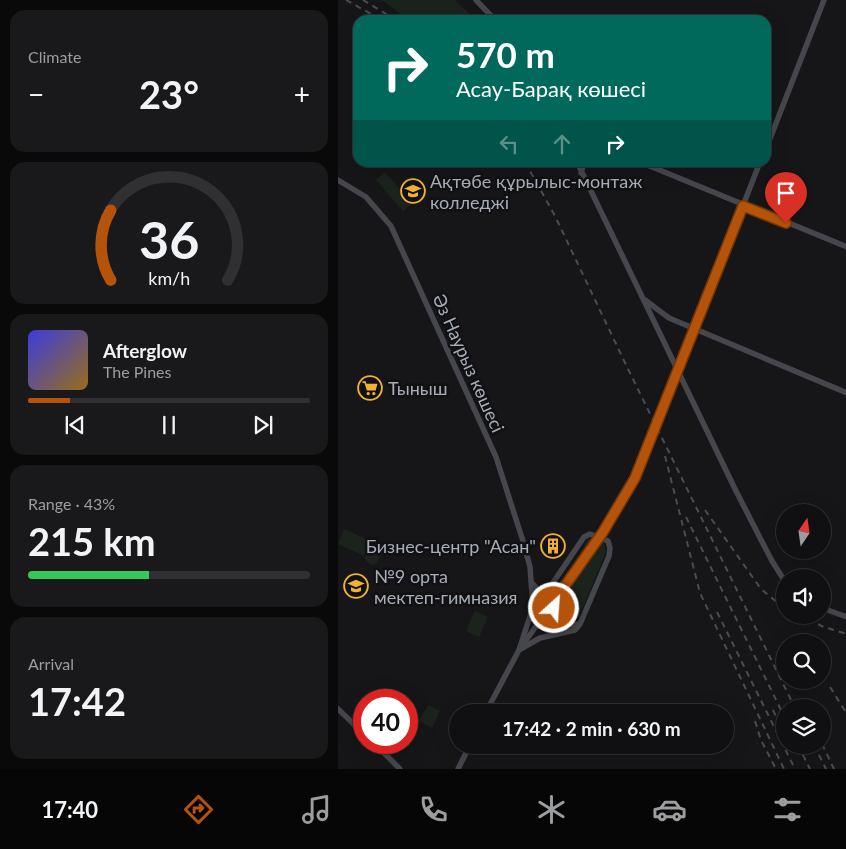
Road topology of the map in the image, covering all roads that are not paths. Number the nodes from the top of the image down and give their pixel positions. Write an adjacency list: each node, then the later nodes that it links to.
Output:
1 (476, 0): 3 (street)
2 (824, 0): 4 (street)
3 (490, 15)
4 (771, 136)
5 (579, 167): 9 (street)
6 (583, 167): 9 (street)
7 (652, 167): 11 (street)
8 (758, 167): 11 (street)
9 (581, 173): 13 (street)
10 (338, 180): 16 (street, Әз Наурыз көшесі)
11 (743, 206): 12 (street); 17 (street, bridge)
12 (846, 247)
13 (642, 296): 14 (street); 15 (street)
14 (846, 393)
15 (777, 569)
16 (532, 583): 20 (street); 21 (street, Әз Наурыз көшесі)
17 (555, 600): 20 (street); 21 (street)
18 (831, 612): 19 (street)
19 (846, 618)
20 (580, 624): 21 (street)
21 (519, 650): 22 (street)
22 (490, 704)
23 (338, 709): 24 (street)
24 (353, 723)
25 (385, 754): 27 (street)
26 (466, 754): 28 (street)
27 (400, 769)
28 (458, 769)

